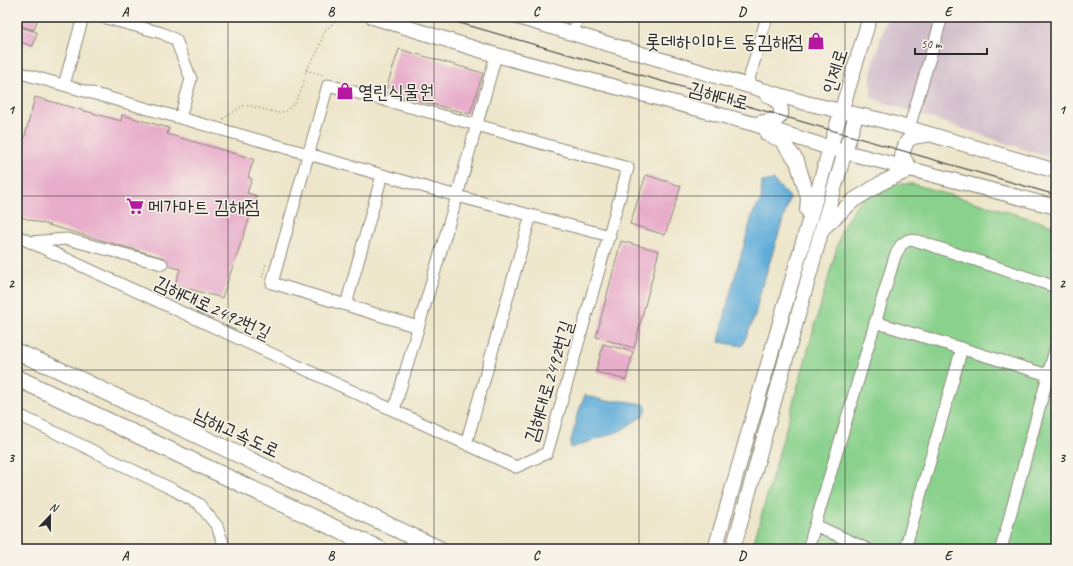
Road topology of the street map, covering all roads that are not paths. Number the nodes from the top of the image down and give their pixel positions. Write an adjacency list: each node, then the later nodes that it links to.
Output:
1 (83, 17): 12 (street)
2 (102, 17): 16 (street)
3 (373, 17): 10 (main road, 김해대로)
4 (518, 17): 9 (main road, 김해대로)
5 (578, 17): 9 (street)
6 (767, 17): 13 (street)
7 (870, 17): 14 (main road, 인제로)
8 (942, 17): 20 (street)
9 (573, 33): 13 (main road, 김해대로)
10 (496, 55): 17 (main road, 김해대로); 19 (street)
11 (17, 72): 12 (street)
12 (64, 85): 16 (street)
13 (751, 87): 14 (main road, 김해대로); 18 (main road)
14 (842, 112): 15 (main road, 김해대로); 22 (main road, 인제로)
15 (856, 114): 20 (main road, 김해대로); 23 (main road)
16 (180, 118): 24 (street)
17 (732, 118): 18 (main road, 김해대로); 37 (main road)
18 (754, 124): 22 (main road, 김해대로)
19 (477, 125): 24 (street, 김해대로2492번길); 29 (street); 35 (street, 김해대로2492번길)
20 (909, 128): 21 (main road, 김해대로)
21 (931, 135): 25 (main road); 26 (main road, 김해대로)
22 (830, 148): 23 (main road, 김해대로); 37 (main road, 인제로)
23 (845, 152): 25 (main road, 김해대로); 33 (main road)
24 (308, 154): 27 (street); 40 (street, 김해대로2492번길)
25 (911, 169): 28 (main road, 김해대로); 33 (main road)
26 (1056, 171)
27 (382, 175): 29 (street); 40 (street)
28 (980, 187): 30 (main road, 김해대로); 31 (street)
29 (457, 196): 32 (street); 42 (street)
30 (1056, 207)
31 (1056, 212)
32 (531, 215): 35 (street); 52 (street)
33 (822, 229): 58 (main road)
34 (17, 236): 36 (street, 김해대로2492번길)
35 (610, 236): 52 (street, 김해대로2492번길)
36 (30, 242): 38 (street); 50 (street, 김해대로2492번길)
37 (802, 247): 57 (main road)
38 (162, 264)
39 (1056, 287): 41 (street)
40 (346, 304): 42 (street, 김해대로2492번길)
41 (875, 322): 45 (street); 53 (street)
42 (418, 326): 50 (street)
43 (1056, 346): 48 (street)
44 (17, 348): 47 (highway)
45 (962, 348): 48 (street); 61 (street)
46 (17, 352): 47 (highway, 남해고속도로)
47 (57, 369): 56 (highway, 남해고속도로)
48 (1048, 375): 62 (street)
49 (17, 378): 55 (highway)
50 (394, 410): 52 (street, 김해대로2492번길)
51 (17, 414): 54 (street)
52 (466, 444)
53 (815, 525): 59 (street); 60 (street)
54 (225, 549)
55 (379, 549)
56 (439, 549)
57 (715, 549)
58 (734, 549)
59 (808, 549)
60 (867, 549)
61 (905, 549)
62 (1001, 549)

